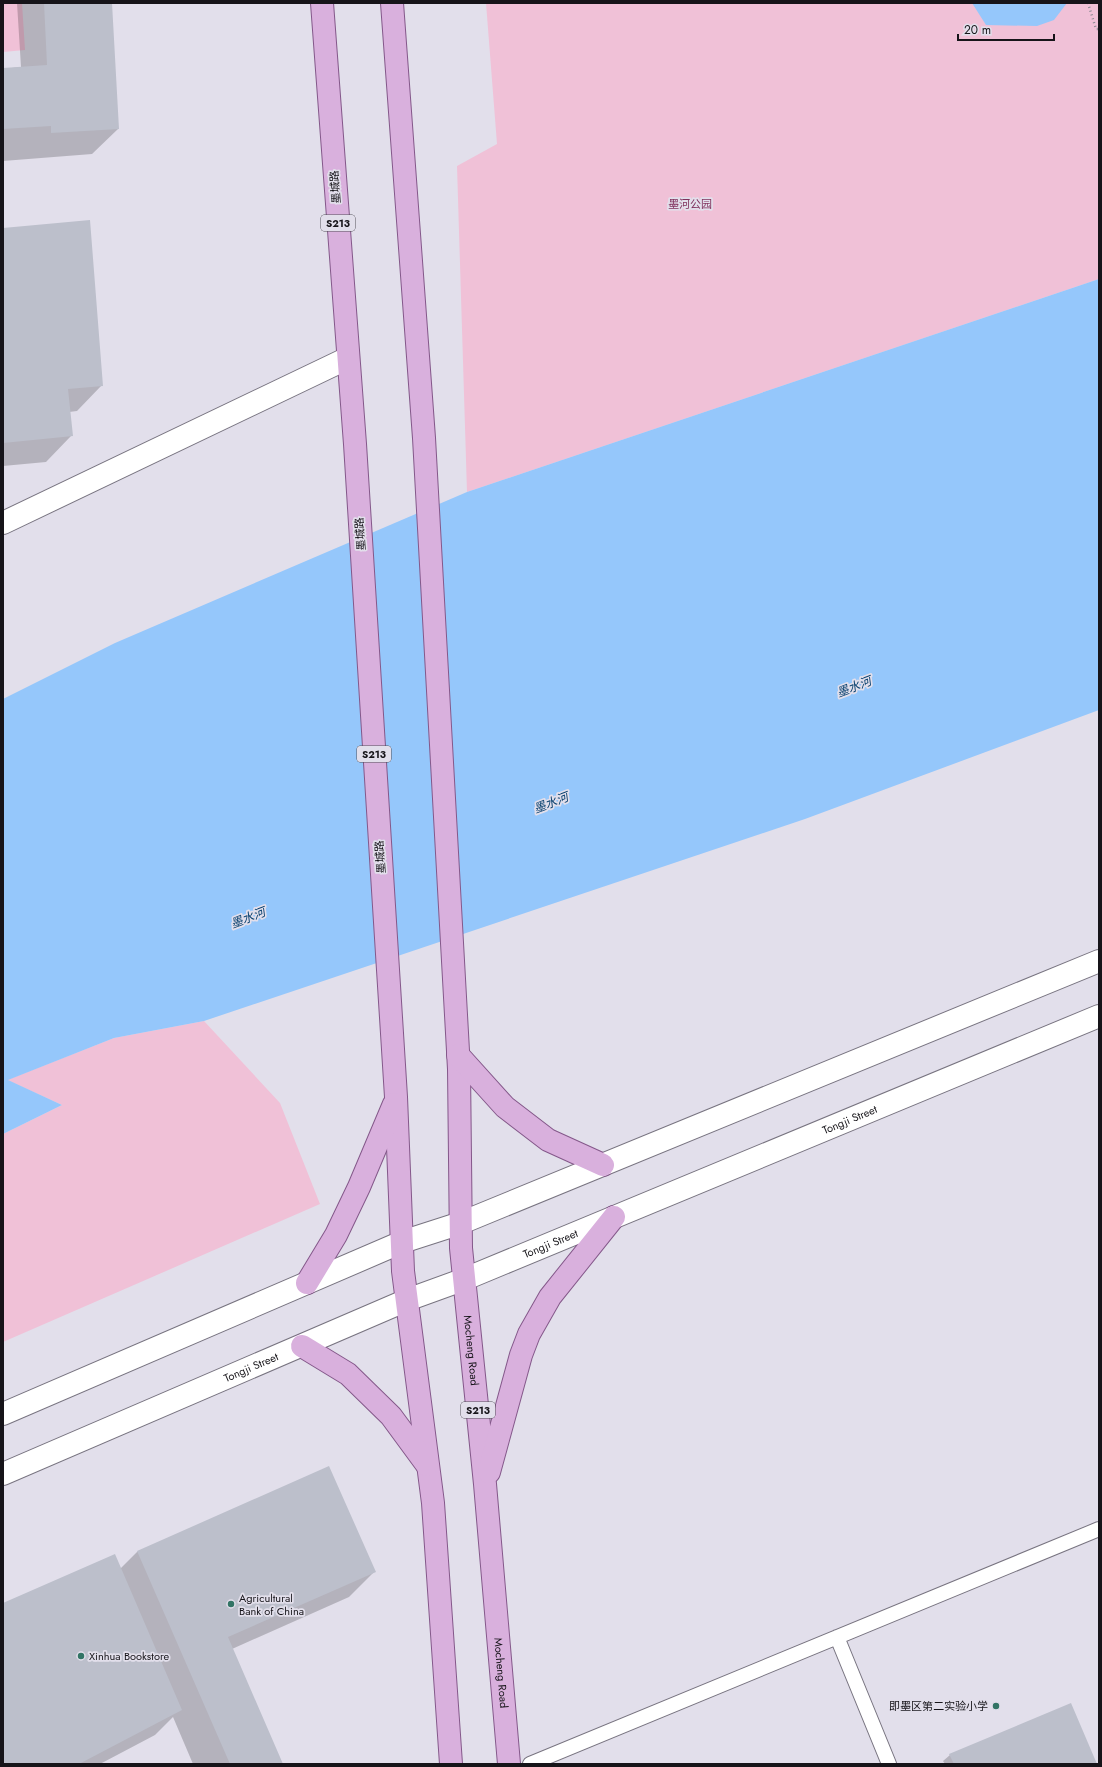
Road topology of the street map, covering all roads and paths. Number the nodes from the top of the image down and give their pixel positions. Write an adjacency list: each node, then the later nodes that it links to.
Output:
1 (322, 3): 5 (main road, 墨城路 / S213)
2 (392, 3): 9 (main road, S213)
3 (1088, 3): 4 (path)
4 (1099, 29)
5 (348, 358): 6 (street); 10 (main road, 墨城路 / S213)
6 (3, 523)
7 (1099, 961): 11 (street)
8 (1099, 1016): 12 (street, Tongji Street)
9 (458, 1055): 11 (main road); 13 (main road, Mocheng Road / S213)
10 (396, 1097): 14 (main road, S213); 16 (main road)
11 (603, 1165): 13 (street)
12 (614, 1217): 15 (street, Tongji Street); 22 (main road)
13 (461, 1222): 14 (street); 15 (main road, Mocheng Road / S213)
14 (402, 1242): 16 (street); 17 (main road, S213)
15 (465, 1279): 17 (street, Tongji Street); 22 (main road, Mocheng Road / S213)
16 (307, 1283): 19 (street)
17 (407, 1300): 18 (street, Tongji Street); 20 (main road, S213)
18 (302, 1346): 20 (main road); 21 (street, Tongji Street)
19 (3, 1414)
20 (428, 1467): 25 (main road, S213)
21 (3, 1474)
22 (485, 1484): 26 (main road, Mocheng Road / S213)
23 (1099, 1529): 24 (lane)
24 (837, 1637): 27 (lane); 28 (lane)
25 (452, 1764)
26 (509, 1764)
27 (530, 1764)
28 (889, 1764)

